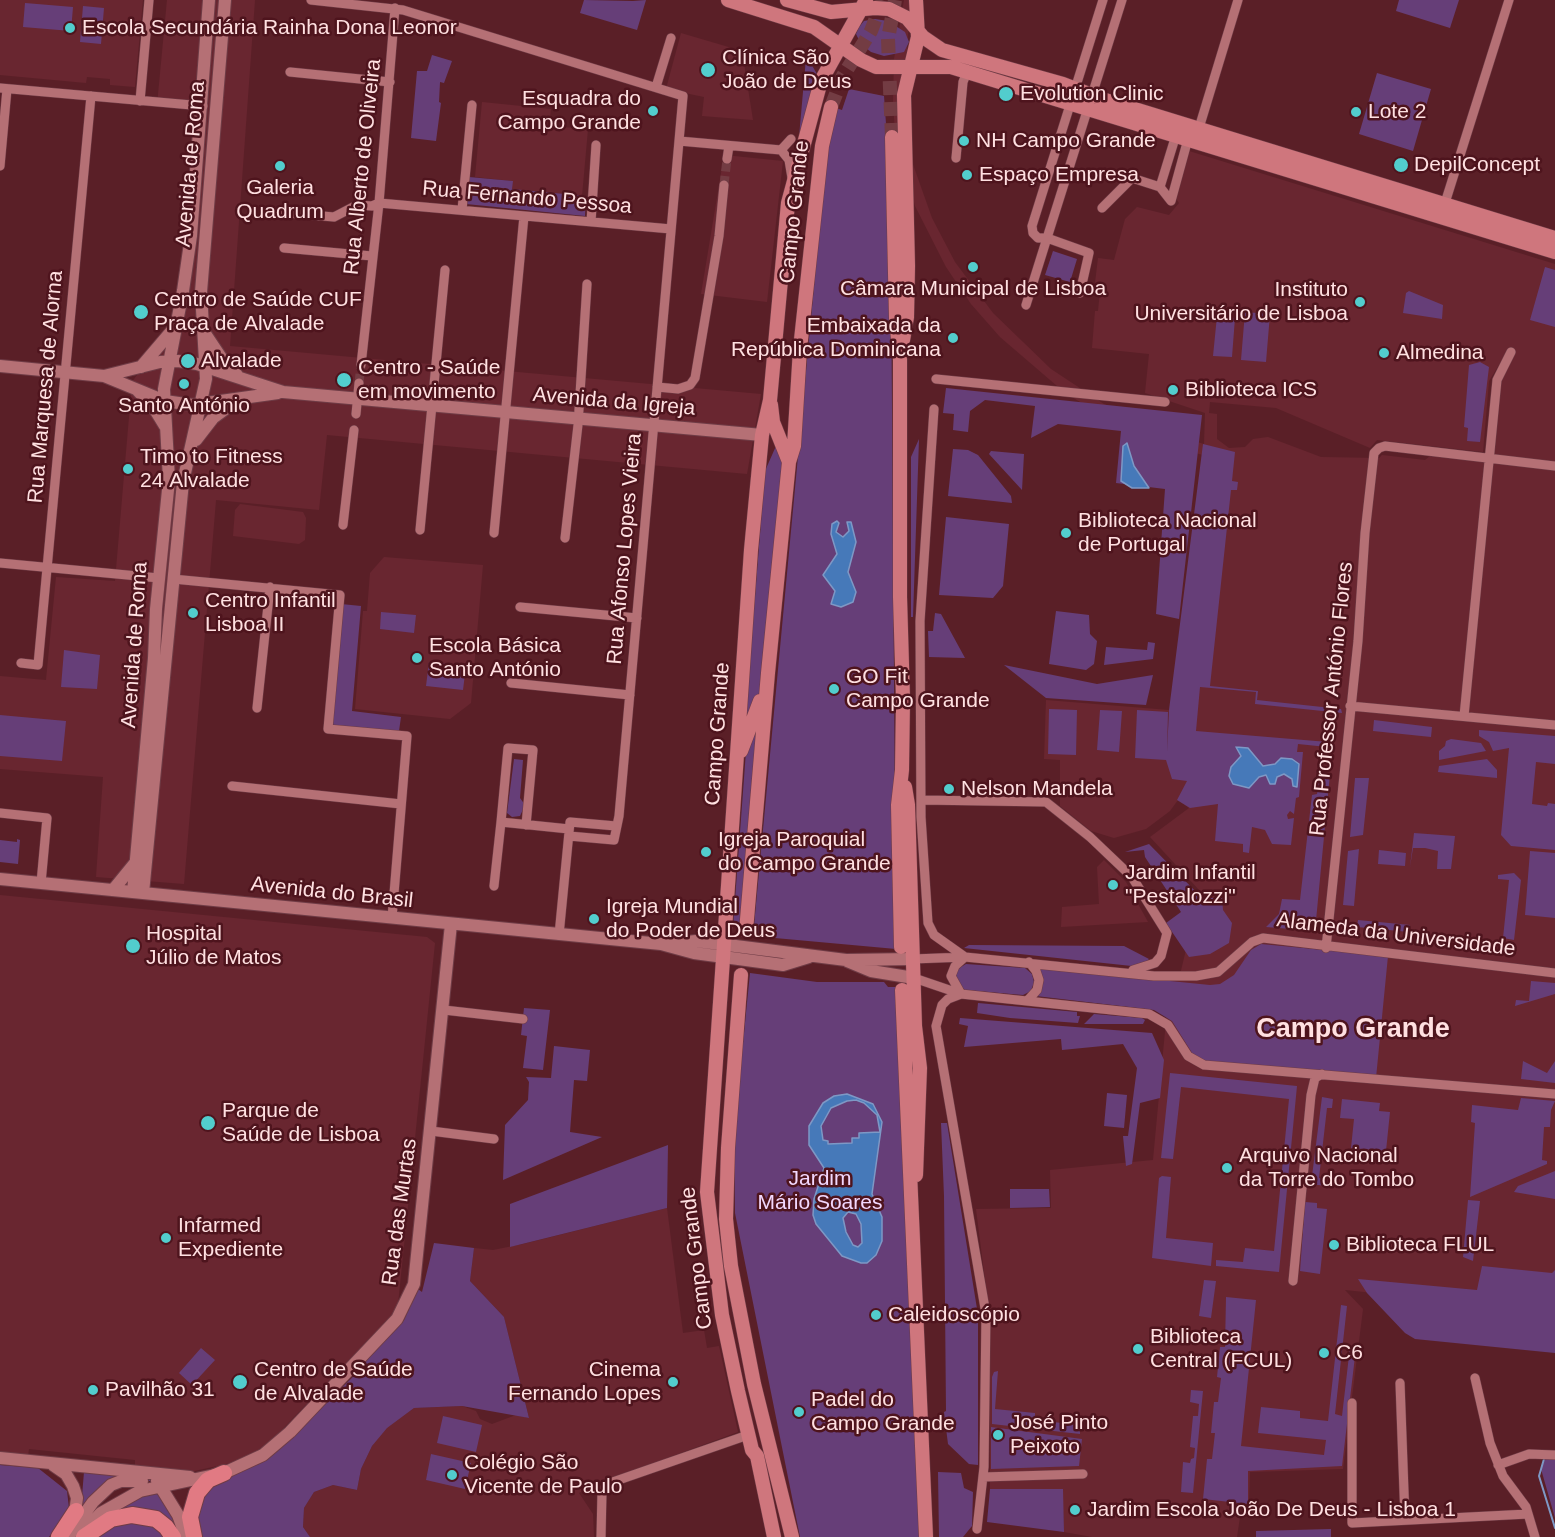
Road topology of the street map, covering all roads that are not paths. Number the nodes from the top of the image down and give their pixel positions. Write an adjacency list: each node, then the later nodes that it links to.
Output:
1 (149, 0): 25 (street)
2 (209, 0): 30 (main road, Avenida de Roma)
3 (225, 0): 30 (main road, Avenida de Roma)
4 (311, 0): 13 (street)
5 (728, 0): 16 (main road)
6 (916, 0): 14 (main road)
7 (1103, 0): 23 (street)
8 (1122, 0): 26 (street)
9 (1238, 0): 31 (street)
10 (1509, 0): 46 (street)
11 (793, 1): 12 (main road)
12 (862, 5): 14 (main road); 16 (main road)
13 (395, 8): 20 (street, Rua Alberto de Oliveira); 21 (street)
14 (918, 32): 17 (main road); 23 (main road)
15 (671, 38): 21 (street)
16 (840, 44): 17 (main road); 42 (main road, Campo Grande)
17 (909, 68): 19 (main road); 65 (main road)
18 (290, 72): 20 (street)
19 (967, 72): 27 (main road); 39 (street)
20 (390, 82): 45 (street, Rua Alberto de Oliveira)
21 (656, 87): 35 (street, Rua Afonso Lopes Vieira)
22 (4, 88): 24 (street); 41 (street)
23 (1076, 89): 26 (main road); 27 (street)
24 (91, 96): 25 (street); 71 (street, Rua Marquesa de Alorna)
25 (140, 101): 30 (street)
26 (1090, 102): 27 (main road); 31 (main road); 33 (main road); 53 (street)
27 (1072, 104): 53 (street)
28 (472, 105): 48 (street)
29 (831, 106): 83 (main road, Campo Grande)
30 (209, 107): 62 (main road, Avenida de Roma); 63 (main road, Avenida de Roma)
31 (1198, 128): 46 (main road)
32 (892, 137): 65 (main road)
33 (1182, 137): 44 (street); 44 (street); 56 (main road)
34 (791, 139): 38 (street)
35 (679, 141): 37 (street); 52 (street, Rua Afonso Lopes Vieira)
36 (596, 145): 51 (street)
37 (729, 146): 38 (street); 40 (street)
38 (781, 150): 42 (street)
39 (956, 158)
40 (727, 159)
41 (0, 166)
42 (792, 182): 81 (main road, Campo Grande)
43 (724, 184): 77 (street)
44 (1160, 187): 47 (street)
45 (379, 203): 48 (street, Rua Fernando Pessoa); 49 (street, Rua Fernando Pessoa); 57 (street, Rua Alberto de Oliveira)
46 (1445, 203): 54 (main road)
47 (1102, 208)
48 (462, 210): 50 (street, Rua Fernando Pessoa)
49 (264, 211)
50 (524, 216): 51 (street, Rua Fernando Pessoa); 88 (street)
51 (591, 222): 52 (street, Rua Fernando Pessoa)
52 (671, 229): 77 (street, Rua Afonso Lopes Vieira)
53 (1047, 238): 60 (street); 61 (street)
54 (1555, 238)
55 (284, 248): 57 (street)
56 (1555, 252)
57 (372, 256): 67 (street, Rua Alberto de Oliveira)
58 (445, 270): 86 (street)
59 (587, 284): 90 (street)
60 (1080, 293)
61 (1026, 304)
62 (177, 326): 66 (main road, Avenida de Roma); 70 (main road)
63 (202, 330): 69 (main road, Avenida de Roma); 74 (main road)
64 (1511, 352): 98 (street)
65 (900, 360): 121 (main road)
66 (169, 362): 69 (main road, Avenida da Igreja); 70 (main road); 82 (main road, Avenida de Roma)
67 (361, 365)
68 (0, 366): 71 (main road)
69 (206, 366): 74 (main road, Avenida da Igreja); 85 (main road, Avenida de Roma)
70 (141, 367): 72 (main road)
71 (66, 372): 72 (main road); 106 (street, Rua Marquesa de Alorna)
72 (104, 376): 76 (main road)
73 (936, 379): 84 (street)
74 (245, 381): 78 (main road, Avenida da Igreja)
75 (359, 382): 80 (street)
76 (132, 386): 82 (main road); 92 (main road)
77 (657, 387): 91 (street, Rua Afonso Lopes Vieira)
78 (283, 392): 79 (main road, Avenida da Igreja); 80 (main road, Avenida da Igreja)
79 (244, 398): 85 (main road, Avenida da Igreja); 96 (main road)
80 (357, 399): 86 (main road, Avenida da Igreja); 89 (street)
81 (770, 400): 94 (main road); 95 (main road, Campo Grande)
82 (165, 401): 85 (main road, Avenida da Igreja); 92 (main road, Avenida de Roma)
83 (795, 402): 94 (main road); 99 (main road, Campo Grande)
84 (1165, 402)
85 (202, 404): 96 (main road, Avenida de Roma)
86 (433, 406): 88 (main road, Avenida da Igreja); 102 (street)
87 (934, 409): 123 (street)
88 (506, 412): 90 (main road, Avenida da Igreja); 103 (street)
89 (356, 414)
90 (579, 419): 91 (main road, Avenida da Igreja); 104 (street)
91 (654, 425): 95 (main road, Avenida da Igreja); 111 (street, Rua Afonso Lopes Vieira)
92 (165, 427): 107 (main road, Avenida de Roma)
93 (354, 430): 101 (street)
94 (778, 434): 95 (main road); 97 (main road); 99 (main road)
95 (762, 435): 97 (main road, Campo Grande)
96 (194, 443): 108 (main road, Avenida de Roma)
97 (761, 457): 120 (main road, Campo Grande)
98 (1490, 459): 100 (street); 116 (street, Rua Professor António Flores); 118 (street)
99 (789, 462): 113 (main road, Campo Grande)
100 (1555, 466)
101 (343, 525)
102 (420, 530)
103 (494, 533)
104 (565, 538)
105 (0, 563): 106 (street)
106 (47, 567): 107 (street); 112 (street, Rua Marquesa de Alorna)
107 (159, 578): 108 (main road); 130 (main road, Avenida de Roma)
108 (173, 579): 109 (street); 135 (main road, Avenida de Roma)
109 (270, 587): 117 (street); 124 (street)
110 (520, 607): 111 (street)
111 (636, 618): 115 (street, Rua Afonso Lopes Vieira)
112 (21, 663)
113 (768, 673): 120 (main road); 138 (main road, Campo Grande)
114 (511, 683): 115 (street)
115 (630, 695): 128 (street, Rua Afonso Lopes Vieira)
116 (1350, 706): 118 (street); 141 (street, Rua Professor António Flores)
117 (257, 708)
118 (1464, 716): 119 (street)
119 (1555, 724)
120 (737, 762): 142 (main road, Campo Grande)
121 (902, 770): 140 (main road); 145 (main road)
122 (232, 786): 124 (street)
123 (922, 800): 143 (street); 147 (street)
124 (401, 804): 136 (street)
125 (0, 813): 132 (street)
126 (501, 822): 127 (street); 127 (street); 133 (street)
127 (526, 825): 129 (street)
128 (616, 826): 129 (street); 129 (street)
129 (569, 832): 139 (street)
130 (135, 863): 134 (main road); 135 (main road, Avenida de Roma)
131 (0, 879): 132 (main road, Avenida do Brasil)
132 (41, 883): 134 (main road, Avenida do Brasil)
133 (494, 886)
134 (113, 890): 135 (main road, Avenida do Brasil)
135 (138, 892): 136 (main road, Avenida do Brasil)
136 (392, 918): 137 (main road, Avenida do Brasil)
137 (452, 924): 139 (main road, Avenida do Brasil); 154 (main road, Rua das Murtas)
138 (747, 931)
139 (559, 935): 142 (main road, Avenida do Brasil)
140 (900, 947)
141 (1326, 948): 147 (street, Alameda da Universidade); 148 (street, Alameda da Universidade)
142 (724, 951): 144 (main road, Alameda da Universidade); 160 (main road, Campo Grande)
143 (965, 957): 145 (street, Alameda da Universidade); 146 (street, Alameda da Universidade); 152 (street)
144 (846, 960): 145 (main road, Alameda da Universidade); 150 (main road, Alameda da Universidade)
145 (913, 960): 150 (main road)
146 (1029, 962): 147 (street, Alameda da Universidade); 153 (street)
147 (1121, 970)
148 (1555, 973)
149 (741, 975): 164 (main road, Campo Grande)
150 (914, 978): 152 (street, Alameda da Universidade); 163 (main road)
151 (902, 990): 163 (main road)
152 (961, 994): 153 (street, Alameda da Universidade); 180 (street)
153 (1028, 1000): 156 (street, Alameda da Universidade)
154 (444, 1010): 155 (street); 161 (main road, Rua das Murtas)
155 (523, 1019)
156 (1279, 1072): 157 (street, Alameda da Universidade); 159 (street)
157 (1322, 1074): 158 (street, Alameda da Universidade); 159 (street)
158 (1555, 1094)
159 (1311, 1095): 165 (street)
160 (712, 1114): 164 (main road); 170 (main road, Campo Grande)
161 (430, 1131): 162 (street); 177 (main road, Rua das Murtas)
162 (494, 1139)
163 (913, 1207): 197 (main road)
164 (726, 1219): 167 (main road, Campo Grande)
165 (1293, 1281)
166 (1475, 1378): 175 (street)
167 (754, 1383): 172 (main road); 196 (main road, Campo Grande)
168 (1400, 1383): 185 (street)
169 (1352, 1403): 185 (street)
170 (748, 1435): 172 (main road, Campo Grande); 194 (street)
171 (1555, 1455): 175 (street)
172 (757, 1456): 195 (main road, Campo Grande)
173 (0, 1458): 174 (main road, Rua das Murtas)
174 (49, 1464): 176 (main road, Rua das Murtas); 183 (main road)
175 (1498, 1465): 184 (street)
176 (81, 1467): 178 (main road, Rua das Murtas); 183 (main road)
177 (224, 1473): 181 (main road, Rua das Murtas); 193 (highway)
178 (155, 1474): 181 (main road, Rua das Murtas); 182 (main road)
179 (1083, 1474): 180 (street)
180 (983, 1477): 186 (street)
181 (203, 1478): 182 (main road, Rua das Murtas)
182 (160, 1487): 188 (main road); 189 (main road, Rua das Murtas); 192 (main road)
183 (76, 1504): 187 (highway); 188 (main road)
184 (1528, 1514): 185 (street); 198 (street)
185 (1405, 1519)
186 (976, 1529)
187 (59, 1537)
188 (67, 1537)
189 (79, 1537)
190 (84, 1537): 191 (highway)
191 (173, 1537)
192 (186, 1537)
193 (194, 1537)
194 (601, 1537)
195 (774, 1537)
196 (792, 1537)
197 (926, 1537)
198 (1535, 1537)

